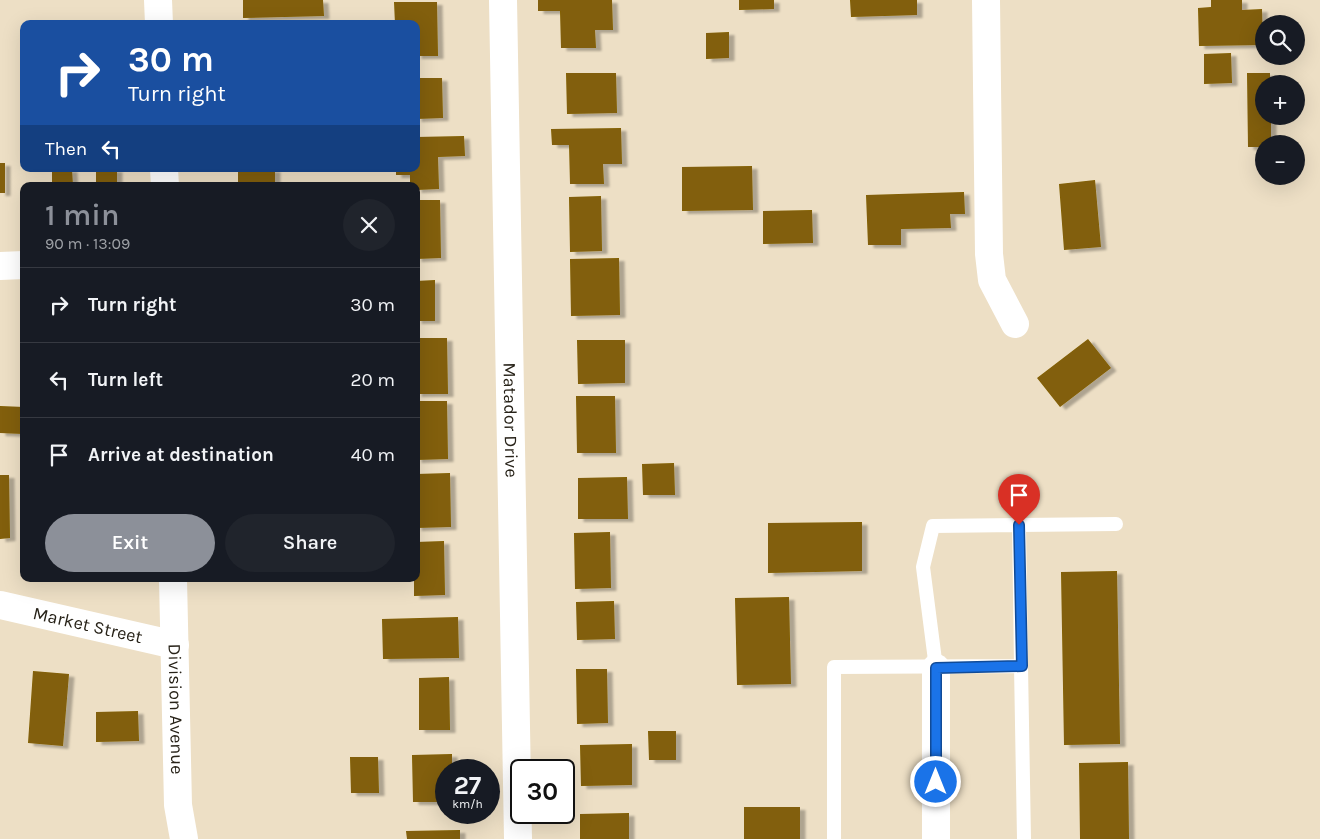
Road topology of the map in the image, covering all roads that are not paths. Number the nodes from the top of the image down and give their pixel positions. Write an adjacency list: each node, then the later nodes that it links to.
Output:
1 (158, 0): 4 (street)
2 (503, 0): 16 (street, Matador Drive)
3 (986, 0): 7 (street)
4 (159, 20)
5 (20, 265): 6 (street)
6 (0, 266)
7 (1015, 324)
8 (1116, 524): 9 (lane)
9 (1019, 525): 13 (lane); 14 (lane)
10 (173, 582): 12 (street, Division Avenue)
11 (0, 604): 12 (street, Market Street)
12 (175, 645): 15 (street, Division Avenue)
13 (1022, 666): 14 (lane); 19 (lane)
14 (936, 668): 17 (lane); 18 (street)
15 (184, 839)
16 (518, 839)
17 (834, 839)
18 (936, 839)
19 (1024, 839)

